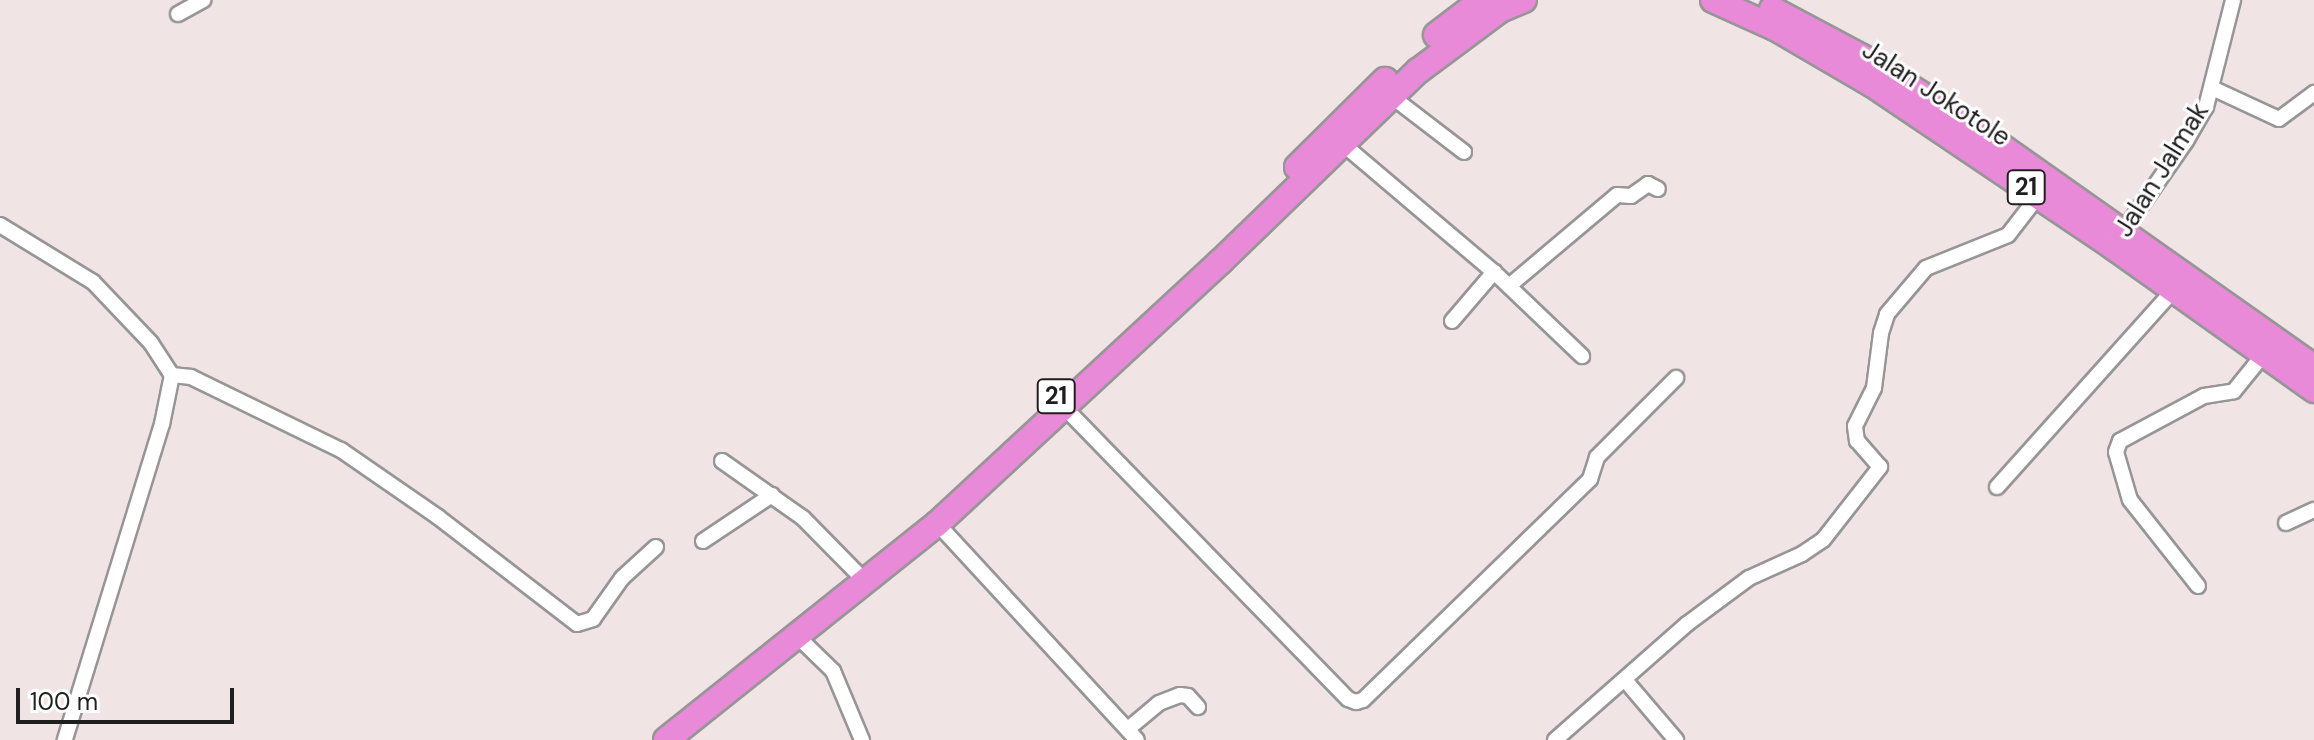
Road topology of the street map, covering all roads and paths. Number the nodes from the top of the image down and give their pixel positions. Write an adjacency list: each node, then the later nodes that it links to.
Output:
1 (203, 0): 7 (street)
2 (1482, 0): 16 (highway, 21)
3 (1524, 0): 10 (highway, 21)
4 (1713, 0): 14 (highway, Jalan Jokotole / 21)
5 (1752, 0): 17 (highway, Jalan Jokotole / 21)
6 (2233, 0): 8 (street, Jalan Jalmak)
7 (178, 14)
8 (2212, 88): 9 (street); 17 (street, Jalan Jalmak)
9 (2314, 93)
10 (1391, 96): 11 (highway, 21); 12 (street)
11 (1344, 145): 16 (highway, 21); 18 (street)
12 (1464, 152)
13 (1658, 189): 19 (street)
14 (2038, 196): 17 (highway, Jalan Jokotole / 21); 40 (street)
15 (0, 225): 25 (street)
16 (1246, 228): 28 (highway, 21); 33 (highway, 21)
17 (2118, 239): 20 (highway, Jalan Jokotole / 21); 24 (highway, Jalan Jokotole / 21)
18 (1494, 272): 19 (street); 21 (street)
19 (1509, 286): 23 (street)
20 (2174, 290): 22 (highway, Jalan Jokotole / 21); 30 (street)
21 (1452, 321)
22 (2264, 354): 27 (highway, Jalan Jokotole / 21); 38 (street)
23 (1582, 356)
24 (2314, 367)
25 (172, 375): 36 (street); 42 (street)
26 (1676, 378): 28 (street)
27 (2314, 389)
28 (1065, 408): 33 (highway, 21)
29 (722, 461): 31 (street)
30 (1997, 487)
31 (772, 495): 35 (street); 37 (street)
32 (2314, 510): 34 (street)
33 (934, 520): 37 (highway, 21); 39 (highway, 21); 43 (street)
34 (2286, 523)
35 (703, 541)
36 (656, 547)
37 (858, 574): 45 (highway, 21)
38 (2198, 586)
39 (796, 635): 46 (highway, 21); 47 (street)
40 (1625, 680): 48 (street); 49 (street)
41 (1198, 707): 43 (street)
42 (67, 733): 44 (street)
43 (1132, 737)
44 (80, 740)
45 (649, 740)
46 (666, 740)
47 (862, 740)
48 (1555, 740)
49 (1676, 740)

